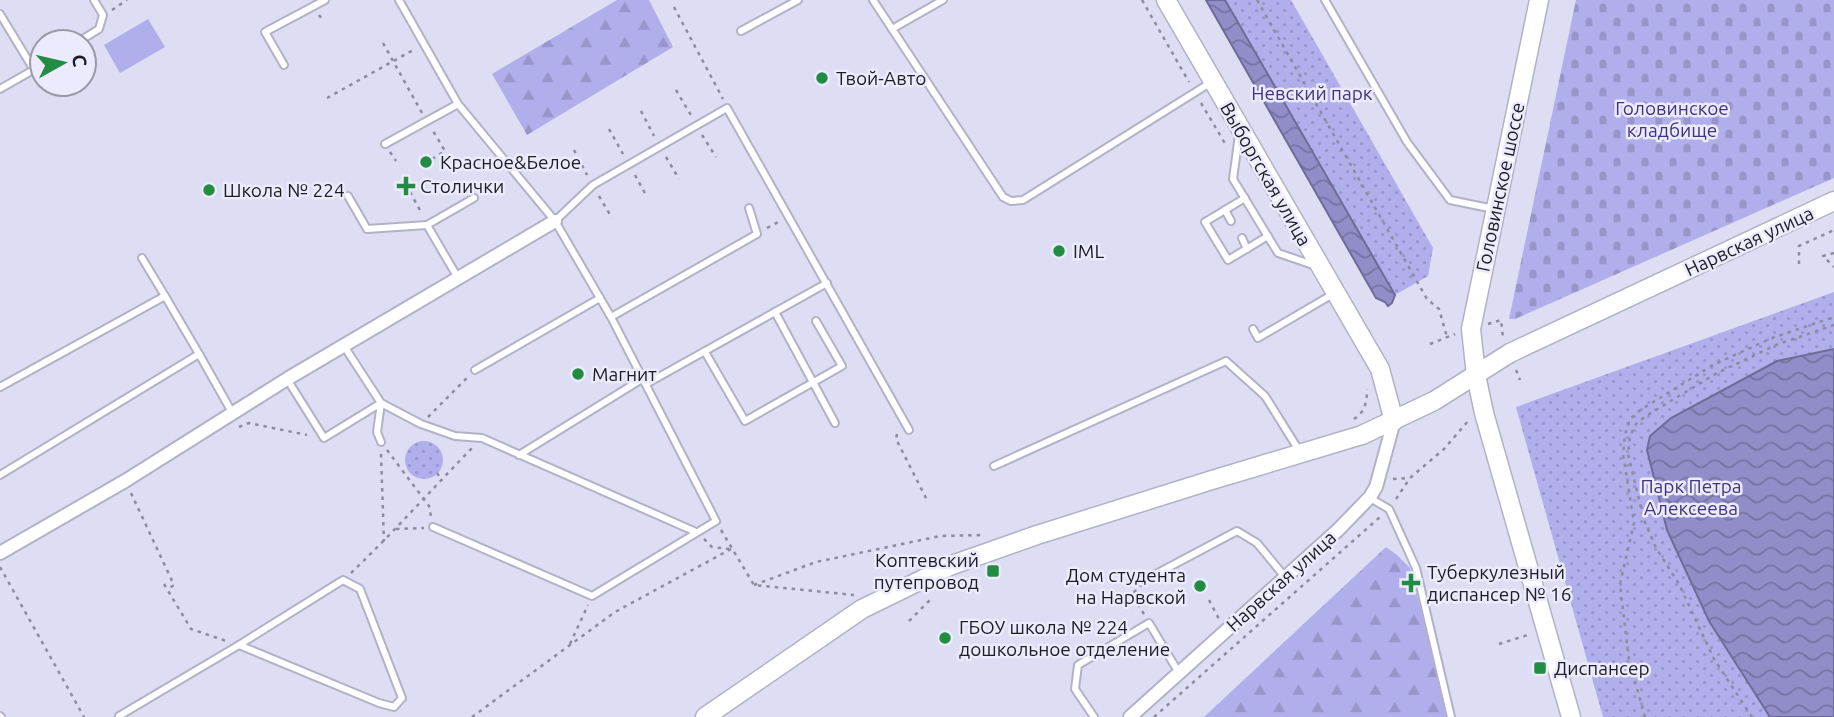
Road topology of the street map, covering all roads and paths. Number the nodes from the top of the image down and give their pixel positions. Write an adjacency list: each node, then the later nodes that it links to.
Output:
1 (94, 0): 15 (lane)
2 (127, 0): 15 (path)
3 (325, 0): 23 (lane)
4 (399, 0): 20 (lane)
5 (798, 0): 18 (lane)
6 (873, 0): 16 (lane)
7 (943, 0): 16 (lane)
8 (1142, 0): 27 (path)
9 (1166, 0): 25 (street, Выборгская улица)
10 (1257, 0): 69 (path)
11 (1325, 0): 42 (lane)
12 (1539, 0): 42 (street, Головинское шоссе)
13 (674, 6): 30 (path)
14 (0, 14): 21 (lane)
15 (103, 15): 17 (lane)
16 (892, 29): 27 (lane)
17 (98, 30)
18 (741, 31)
19 (383, 43): 22 (path)
20 (424, 44): 22 (path); 29 (lane)
21 (28, 60)
22 (393, 61): 28 (path); 31 (path)
23 (284, 65)
24 (28, 73): 26 (lane)
25 (1212, 82): 27 (lane); 32 (street, Выборгская улица)
26 (0, 89)
27 (1194, 92)
28 (327, 98)
29 (458, 104): 31 (lane); 44 (lane)
30 (727, 108): 43 (lane); 44 (lane)
31 (427, 121): 33 (lane); 34 (path)
32 (1240, 130): 38 (lane); 56 (street, Выборгская улица)
33 (385, 144)
34 (432, 159)
35 (410, 192): 46 (path)
36 (348, 196): 46 (lane)
37 (474, 198): 46 (lane)
38 (1245, 198): 41 (lane); 49 (lane)
39 (1834, 201): 73 (street, Нарвская улица)
40 (749, 208): 48 (lane)
41 (1225, 210): 45 (lane); 51 (lane)
42 (1496, 210): 68 (street, Головинское шоссе)
43 (789, 216): 48 (path); 58 (lane)
44 (555, 221): 57 (street); 61 (lane)
45 (1231, 222)
46 (427, 225): 57 (lane)
47 (1834, 230): 54 (path)
48 (757, 234): 63 (lane)
49 (1268, 236): 51 (lane); 56 (lane)
50 (1241, 238): 51 (lane)
51 (1248, 248)
52 (1834, 253): 55 (path)
53 (142, 258): 60 (lane)
54 (1799, 264)
55 (1834, 267)
56 (1320, 268): 59 (street, Выборгская улица)
57 (458, 278): 71 (street)
58 (827, 283): 62 (lane); 87 (lane)
59 (1335, 293): 67 (lane); 84 (street, Выборгская улица)
60 (165, 296): 74 (lane); 81 (lane)
61 (600, 298): 63 (lane); 75 (lane)
62 (775, 312): 72 (lane); 80 (lane)
63 (611, 317): 79 (lane)
64 (1834, 317): 142 (path)
65 (816, 321): 80 (lane)
66 (1834, 325): 143 (path)
67 (1253, 329)
68 (1471, 330): 69 (path); 73 (path); 76 (street, Головинское шоссе)
69 (1447, 337): 70 (path)
70 (1430, 344)
71 (344, 346): 77 (street); 82 (lane)
72 (705, 352): 79 (lane); 80 (lane)
73 (1510, 353): 76 (street, Нарвская улица); 78 (path)
74 (198, 354): 83 (lane); 99 (lane)
75 (475, 370): 86 (path)
76 (1476, 375): 84 (street, Нарвская улица); 141 (street, Головинское шоссе)
77 (287, 379): 83 (street); 89 (lane)
78 (1520, 380)
79 (644, 382): 95 (lane); 106 (lane)
80 (812, 383): 85 (lane)
81 (0, 387)
82 (382, 403): 86 (lane); 89 (lane); 92 (lane)
83 (233, 414): 102 (street)
84 (1394, 422): 94 (street, Нарвская улица); 104 (street, Нарвская улица)
85 (835, 423)
86 (421, 424): 90 (lane)
87 (909, 430)
88 (231, 431): 89 (path)
89 (324, 438)
90 (482, 438): 95 (lane); 101 (path)
91 (896, 439): 105 (path)
92 (381, 442): 100 (path)
93 (381, 452): 111 (path)
94 (1301, 454): 96 (lane); 137 (street, Нарвская улица)
95 (519, 455): 109 (lane)
96 (994, 466)
97 (409, 471): 100 (path)
98 (437, 473): 101 (path)
99 (0, 475)
100 (405, 475): 103 (path)
101 (441, 479): 103 (path)
102 (125, 481): 113 (street); 120 (path)
103 (424, 498): 107 (path); 108 (path)
104 (1370, 498): 115 (street, Нарвская улица); 140 (lane)
105 (927, 500)
106 (716, 521): 109 (lane); 112 (path)
107 (433, 527): 108 (path); 122 (lane)
108 (396, 529): 111 (path)
109 (696, 532): 112 (path); 122 (lane)
110 (986, 535): 119 (path)
111 (384, 541): 116 (path)
112 (731, 549): 119 (path); 132 (path)
113 (0, 553)
114 (0, 567): 134 (path)
115 (1285, 577): 117 (lane); 133 (street, Нарвская улица)
116 (343, 580): 131 (lane); 131 (lane)
117 (1141, 582)
118 (164, 584): 120 (path)
119 (754, 585): 123 (path)
120 (168, 589): 131 (path)
121 (1132, 595): 128 (path)
122 (592, 596): 132 (path)
123 (857, 596)
124 (932, 598): 127 (path)
125 (1209, 600): 126 (path)
126 (1219, 619)
127 (909, 621)
128 (1149, 623): 133 (lane); 138 (lane)
129 (1531, 634): 130 (path)
130 (1499, 644)
131 (239, 645): 135 (lane)
132 (569, 646): 136 (path)
133 (1179, 673): 139 (street, Нарвская улица)
134 (83, 717)
135 (119, 717)
136 (472, 717)
137 (705, 717)
138 (1094, 717)
139 (1130, 717)
140 (1451, 717)
141 (1572, 717)
142 (1645, 717)
143 (1752, 717)

